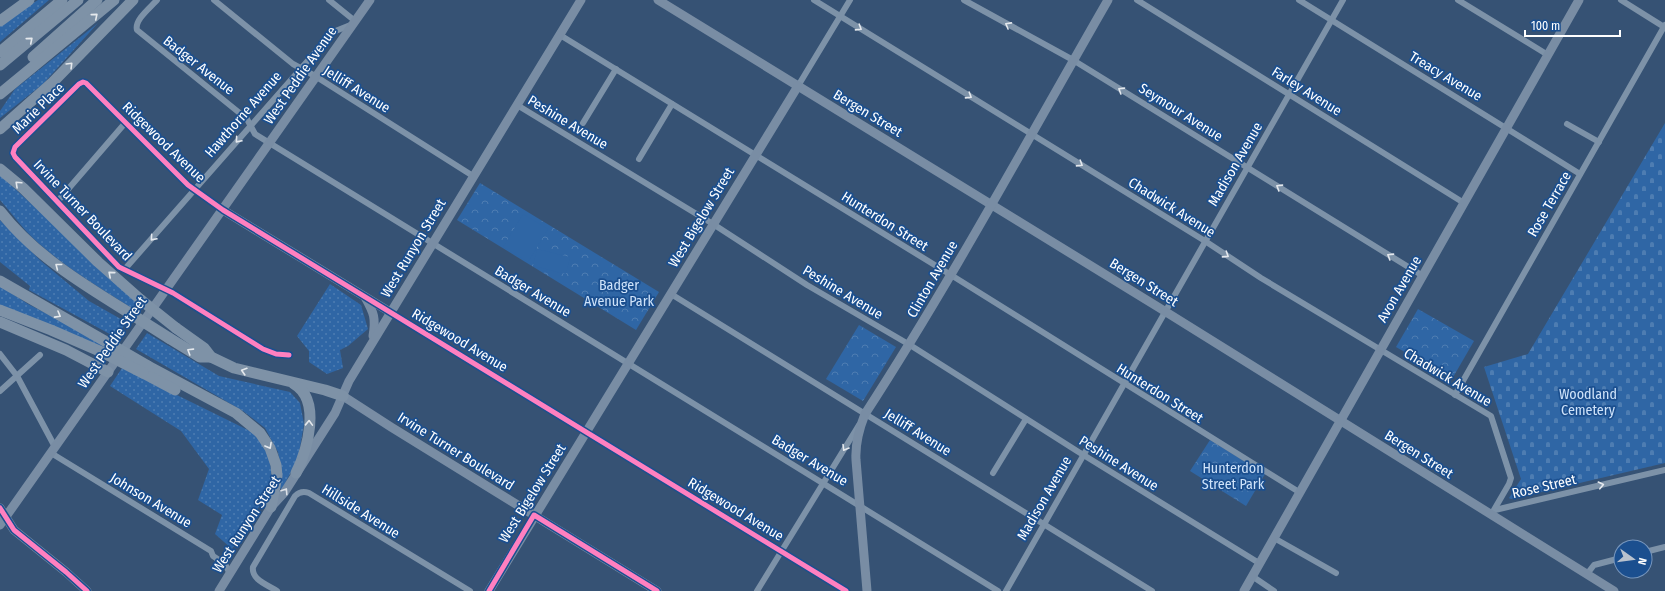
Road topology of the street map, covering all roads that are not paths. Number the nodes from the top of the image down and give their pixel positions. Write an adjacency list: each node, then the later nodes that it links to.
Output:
1 (19, 0): 24 (highway)
2 (29, 0): 27 (highway)
3 (62, 0): 31 (highway)
4 (78, 0): 34 (highway, one-way to 4)
5 (97, 0): 41 (highway)
6 (114, 0): 41 (highway, one-way to 6)
7 (133, 0): 49 (highway, one-way to 7)
8 (157, 0): 47 (street, Badger Avenue)
9 (214, 0): 35 (street, Jelliff Avenue)
10 (329, 0): 28 (street)
11 (370, 0): 28 (main road)
12 (581, 0): 30 (main road, West Runyon Street)
13 (658, 0): 39 (main road, Bergen Street)
14 (814, 0): 25 (street, Chadwick Avenue)
15 (850, 0): 25 (street, West Bigelow Street)
16 (964, 0): 33 (street, Seymour Avenue, one-way to 16)
17 (1108, 0): 33 (main road, Clinton Avenue)
18 (1137, 0): 40 (street, Farley Avenue)
19 (1299, 0): 26 (street, Treacy Avenue)
20 (1343, 0): 26 (street, Madison Avenue)
21 (1458, 0): 32 (street)
22 (1579, 0): 32 (main road, Avon Avenue)
23 (1621, 0): 29 (street)
24 (0, 14)
25 (840, 16): 39 (street, West Bigelow Street); 50 (street, Chadwick Avenue, one-way to 50)
26 (1332, 20): 40 (street, Madison Avenue); 48 (street, Treacy Avenue)
27 (0, 21)
28 (354, 23): 35 (street, Hawthorne Avenue); 37 (main road, West Peddie Avenue)
29 (1664, 26): 51 (street, Rose Terrace)
30 (560, 35): 36 (street, Hunterdon Street); 43 (main road, West Runyon Street)
31 (0, 52)
32 (1548, 55): 48 (main road, Avon Avenue)
33 (1073, 60): 50 (main road, Clinton Avenue); 56 (street, Seymour Avenue, one-way to 33)
34 (0, 65)
35 (301, 68): 37 (street, Jelliff Avenue); 47 (street, Hawthorne Avenue)
36 (616, 69): 42 (street, Hunterdon Street); 45 (street)
37 (315, 76): 52 (main road, West Peddie Avenue); 59 (street, Jelliff Avenue)
38 (83, 82): 44 (street, Ridgewood Avenue); 53 (street, Marie Place)
39 (798, 86): 54 (main road, West Bigelow Street); 63 (main road, Bergen Street)
40 (1290, 94): 56 (street, Madison Avenue); 62 (street, Farley Avenue)
41 (0, 95)
42 (672, 104): 54 (street, Hunterdon Street); 55 (street)
43 (517, 105): 59 (main road, West Runyon Street); 66 (street, Peshine Avenue)
44 (126, 122): 60 (street, Ridgewood Avenue); 61 (street)
45 (583, 123)
46 (1567, 124): 51 (street)
47 (250, 126): 52 (street, Badger Avenue); 60 (street, Hawthorne Avenue, one-way to 60)
48 (1506, 127): 58 (street, Treacy Avenue); 62 (main road, Avon Avenue)
49 (0, 129)
50 (1031, 134): 63 (main road, Clinton Avenue); 67 (street, Chadwick Avenue, one-way to 67)
51 (1599, 142): 58 (street, Rose Terrace)
52 (269, 143): 64 (main road, West Peddie Street); 68 (street, Badger Avenue)
53 (13, 153): 61 (street, Irvine Turner Boulevard)
54 (755, 155): 66 (main road, West Bigelow Street); 70 (street, Hunterdon Street)
55 (639, 160)
56 (1247, 167): 67 (street, Madison Avenue); 71 (street, Seymour Avenue, one-way to 56)
57 (0, 168): 87 (highway, one-way to 57, bridge)
58 (1580, 174): 94 (street, Rose Terrace)
59 (474, 176): 68 (main road, West Runyon Street)
60 (195, 190): 64 (street, Ridgewood Avenue); 69 (street, Hawthorne Avenue, one-way to 69)
61 (57, 202): 69 (street, Irvine Turner Boulevard)
62 (1464, 203): 71 (main road, Avon Avenue)
63 (991, 204): 70 (main road, Clinton Avenue); 78 (main road, Bergen Street)
64 (222, 210): 73 (main road, West Peddie Street); 75 (main road, Ridgewood Avenue)
65 (0, 211): 87 (highway, one-way to 65, bridge)
66 (713, 224): 74 (main road, West Bigelow Street); 81 (street, Peshine Avenue)
67 (1205, 241): 78 (street, Madison Avenue); 83 (street, Chadwick Avenue, one-way to 83)
68 (432, 243): 77 (main road, West Runyon Street); 88 (street, Badger Avenue)
69 (124, 270): 73 (street, Irvine Turner Boulevard)
70 (951, 275): 81 (main road, Clinton Avenue); 92 (street, Hunterdon Street)
71 (1423, 276): 83 (main road, Avon Avenue)
72 (0, 281): 82 (highway, one-way to 82)
73 (166, 290): 86 (street, Irvine Turner Boulevard); 89 (main road, West Peddie Street)
74 (671, 294): 88 (main road, West Bigelow Street); 96 (street, Jelliff Avenue)
75 (364, 295): 77 (main road, Ridgewood Avenue); 80 (main road)
76 (0, 310): 82 (highway)
77 (390, 312): 80 (main road, West Runyon Street); 99 (street, Ridgewood Avenue)
78 (1165, 312): 92 (street, Madison Avenue); 98 (main road, Bergen Street)
79 (0, 322): 89 (highway)
80 (372, 341): 95 (main road, West Runyon Street)
81 (910, 345): 96 (main road, Clinton Avenue); 97 (street, Peshine Avenue)
82 (107, 349): 109 (highway, one-way to 109, bridge)
83 (1380, 350): 94 (street, Chadwick Avenue); 98 (main road, Avon Avenue)
84 (0, 354): 90 (street)
85 (40, 355): 90 (street)
86 (289, 355)
87 (211, 357): 91 (highway, one-way to 87)
88 (629, 363): 99 (main road, West Bigelow Street); 106 (street, Badger Avenue)
89 (108, 372): 101 (main road, West Peddie Street)
90 (17, 376): 93 (street); 101 (street)
91 (292, 383): 95 (highway); 105 (highway, one-way to 91)
92 (1123, 384): 102 (street, Madison Avenue); 107 (street, Hunterdon Street)
93 (0, 391)
94 (1455, 395): 100 (street, Chadwick Avenue)
95 (343, 396): 105 (main road, West Runyon Street); 112 (main road, Irvine Turner Boulevard)
96 (865, 414): 106 (street, one-way to 106); 108 (main road, Clinton Avenue); 114 (street, Jelliff Avenue)
97 (1026, 419): 102 (street, Peshine Avenue); 104 (street)
98 (1340, 421): 107 (main road, Avon Avenue); 111 (main road, Bergen Street)
99 (586, 431): 112 (main road, West Bigelow Street); 118 (street, Ridgewood Avenue)
100 (1500, 448): 111 (street, Rose Street)
101 (53, 450): 113 (main road, West Peddie Street); 122 (street, Johnson Avenue)
102 (1083, 455): 114 (street, Madison Avenue); 120 (street, Peshine Avenue)
103 (1665, 470): 111 (street, Rose Street, one-way to 103)
104 (993, 473)
105 (296, 474): 109 (main road, West Runyon Street, one-way to 105)
106 (823, 483): 108 (street, Badger Avenue); 118 (street)
107 (1299, 492): 115 (main road, Avon Avenue)
108 (859, 505): 133 (main road, Clinton Avenue); 134 (street, Badger Avenue)
109 (271, 507): 122 (main road, West Runyon Street)
110 (0, 508): 113 (main road)
111 (1493, 512): 123 (main road, Bergen Street)
112 (534, 515): 129 (main road, West Bigelow Street); 130 (main road, Irvine Turner Boulevard)
113 (2, 519): 125 (main road)
114 (1043, 524): 135 (street, Madison Avenue); 136 (street, Jelliff Avenue)
115 (1274, 538): 120 (main road, Avon Avenue); 121 (street)
116 (1665, 547): 117 (street)
117 (1653, 550)
118 (782, 551): 131 (street); 132 (street, Ridgewood Avenue)
119 (1613, 560): 123 (street)
120 (1259, 563): 124 (main road, Avon Avenue)
121 (1336, 573)
122 (230, 574): 126 (main road, West Runyon Street)
123 (1587, 574): 139 (main road, Bergen Street)
124 (1252, 576): 137 (main road, Avon Avenue); 138 (street)
125 (87, 591)
126 (219, 591)
127 (277, 591): 128 (street, Hillside Avenue)
128 (470, 591)
129 (489, 591)
130 (657, 591)
131 (757, 591)
132 (846, 591)
133 (867, 591)
134 (998, 591)
135 (1006, 591)
136 (1152, 591)
137 (1244, 591)
138 (1274, 591)
139 (1614, 591)

